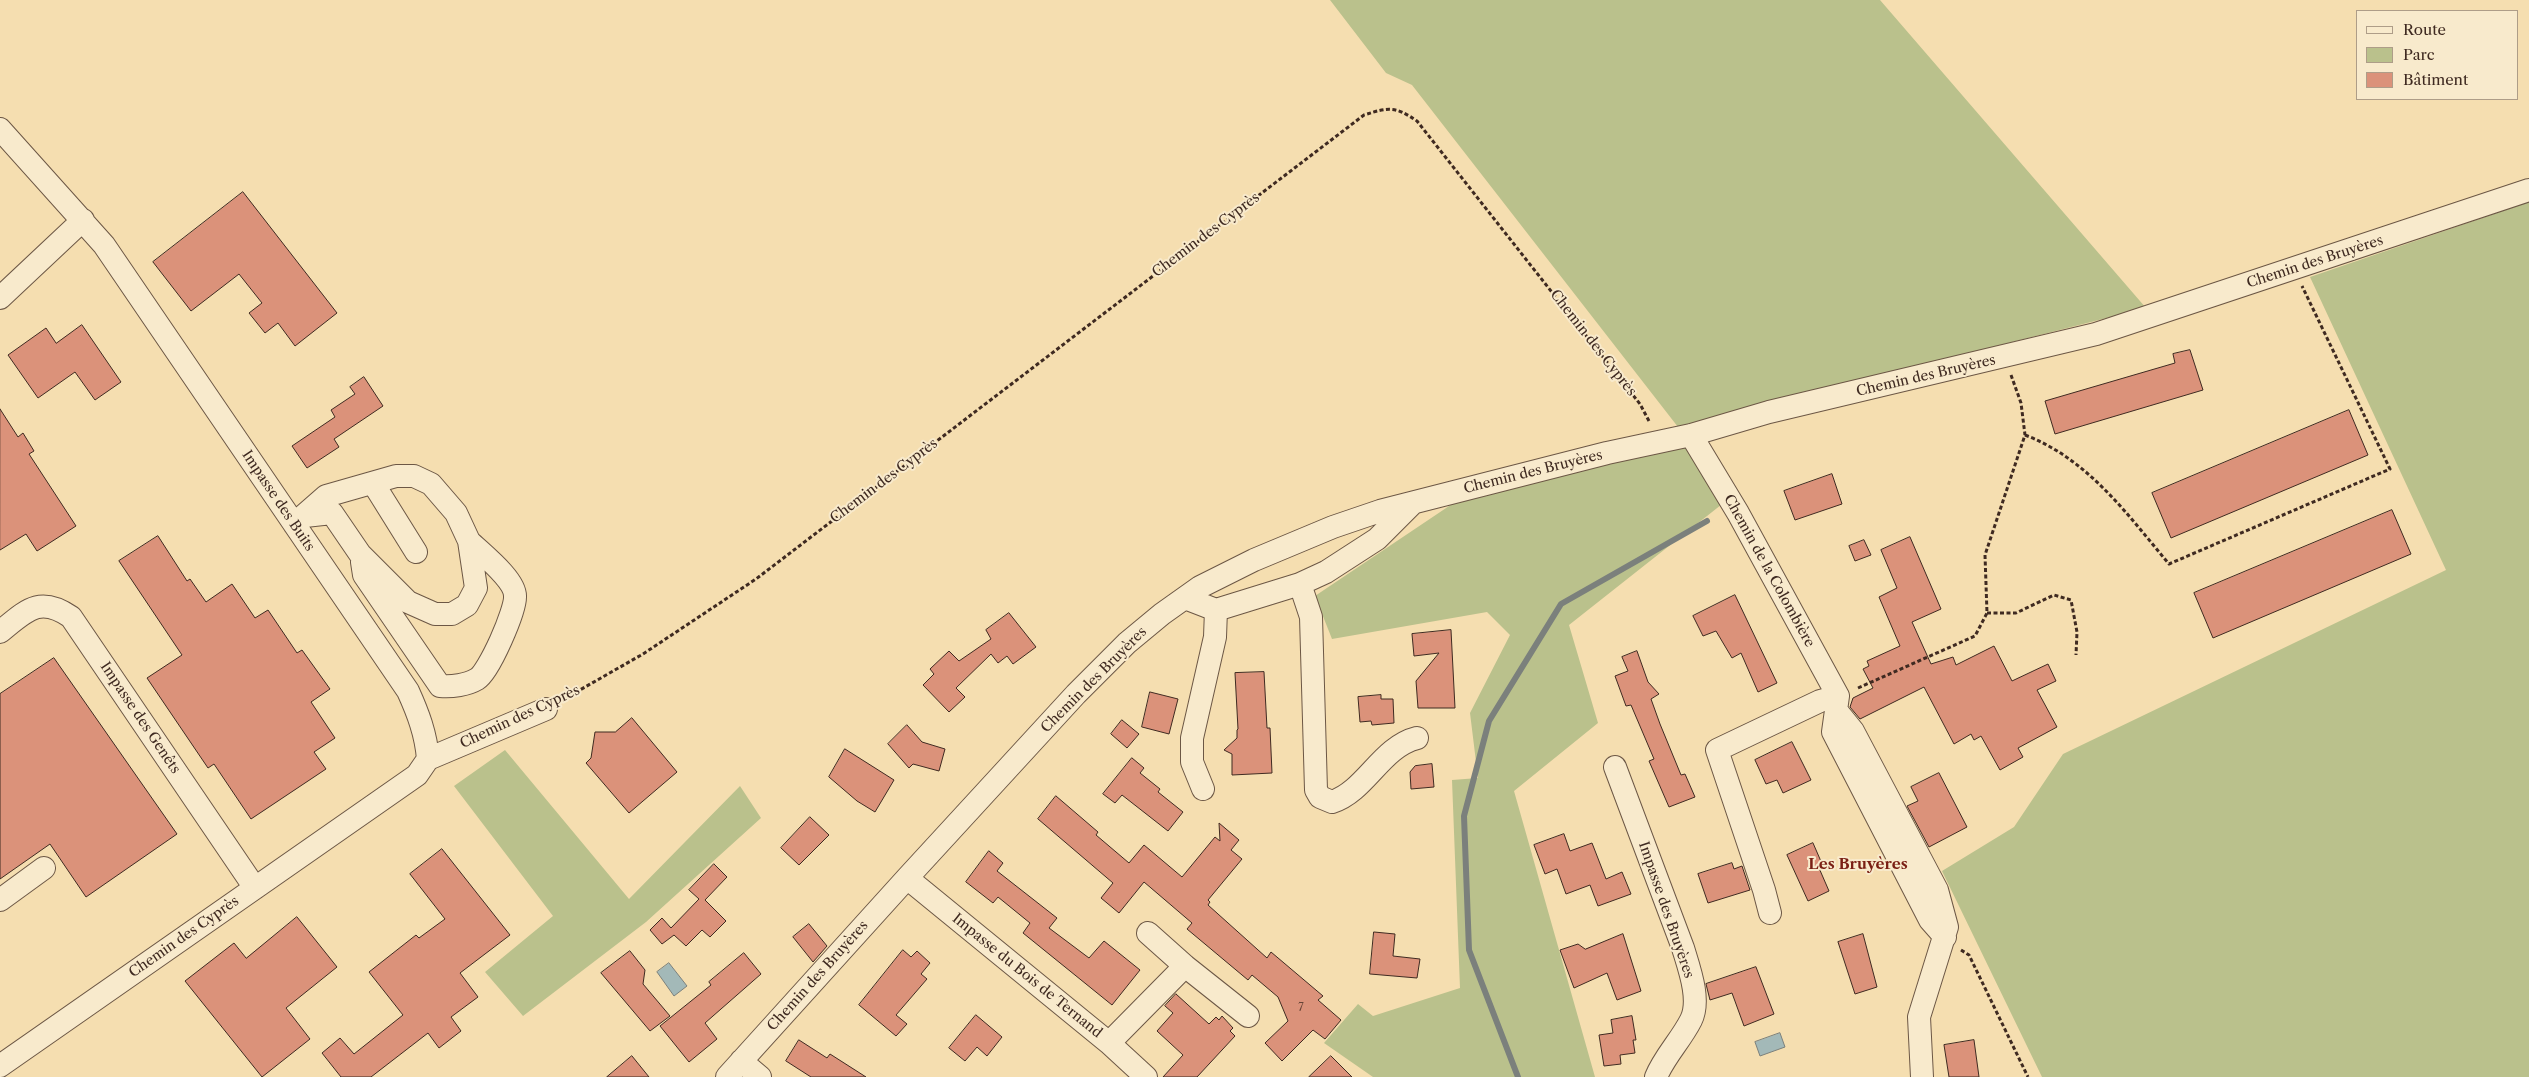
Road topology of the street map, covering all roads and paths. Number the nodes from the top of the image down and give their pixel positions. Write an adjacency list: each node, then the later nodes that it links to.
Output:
1 (4, 143): 3 (street, Impasse des Buits)
2 (2529, 190): 4 (street, Chemin des Bruyères)
3 (83, 220): 5 (street); 12 (street, Impasse des Buits)
4 (2294, 270): 6 (street, Chemin des Bruyères); 8 (path)
5 (0, 298)
6 (2005, 358): 7 (street, Chemin des Bruyères); 8 (path)
7 (1691, 435): 9 (street, Chemin des Bruyères); 22 (street, Chemin de la Colombière)
8 (2025, 435): 19 (path)
9 (1659, 442): 11 (street, Chemin des Bruyères); 23 (path, Chemin des Cyprès)
10 (373, 483): 12 (street); 13 (street); 14 (street)
11 (1413, 503): 16 (street); 17 (street, Chemin des Bruyères)
12 (300, 520): 15 (street); 25 (street, Impasse des Buits)
13 (469, 541): 15 (street); 15 (street)
14 (416, 552)
15 (360, 554)
16 (1300, 584): 18 (street); 24 (street)
17 (1185, 598): 18 (street); 29 (street, Chemin des Bruyères)
18 (1216, 610): 27 (street)
19 (1987, 614): 21 (path); 22 (path)
20 (0, 632): 30 (street, Impasse des Genêts)
21 (2076, 655)
22 (1837, 703): 32 (street); 34 (street)
23 (546, 709): 25 (street, Chemin des Cyprès)
24 (1417, 738)
25 (428, 759): 30 (street, Chemin des Cyprès)
26 (1615, 767): 42 (street, Impasse des Bruyères)
27 (1203, 789)
28 (44, 868): 31 (street)
29 (907, 878): 37 (street, Impasse du Bois de Ternand); 39 (street, Chemin des Bruyères)
30 (254, 888): 38 (street, Chemin des Cyprès)
31 (0, 900)
32 (1770, 913)
33 (1148, 933): 35 (street)
34 (1945, 937): 43 (street); 44 (path)
35 (1186, 966): 36 (street); 37 (street)
36 (1248, 1016)
37 (1108, 1043): 41 (street, Impasse du Bois de Ternand)
38 (0, 1066)
39 (734, 1069): 40 (street)
40 (760, 1077)
41 (1146, 1077)
42 (1656, 1077)
43 (1922, 1077)
44 (2028, 1077)

